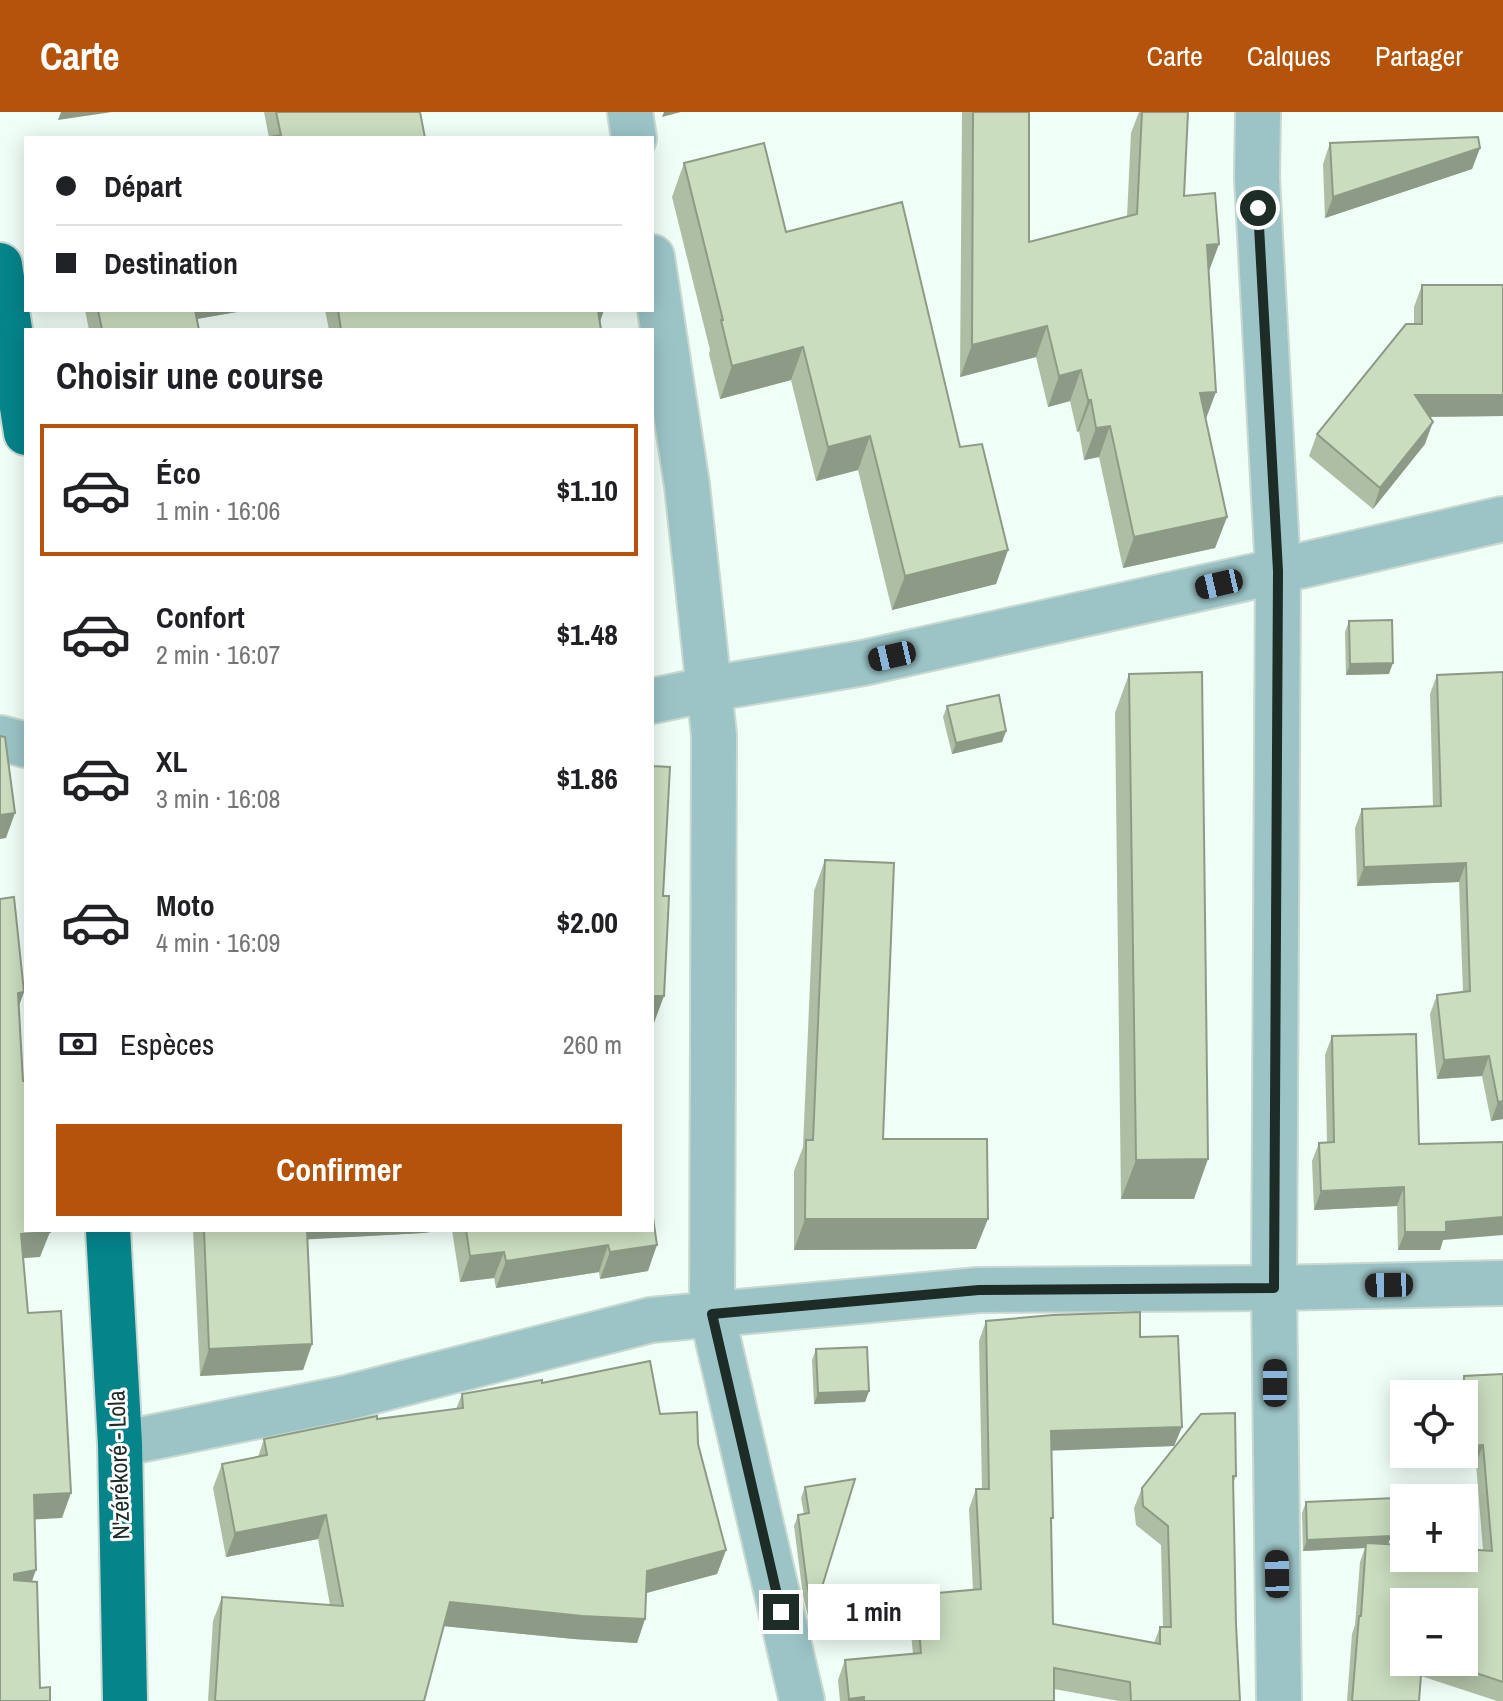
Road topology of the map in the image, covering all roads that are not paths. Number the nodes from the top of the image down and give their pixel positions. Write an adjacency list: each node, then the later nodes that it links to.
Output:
1 (630, 112): 3 (street)
2 (1258, 112): 8 (street)
3 (634, 136)
4 (0, 265): 6 (highway)
5 (654, 270): 9 (street)
6 (24, 420)
7 (1503, 519): 8 (street)
8 (1278, 571): 9 (street); 15 (street)
9 (709, 689): 10 (street); 16 (street)
10 (654, 701)
11 (0, 738): 12 (street)
12 (24, 744)
13 (108, 1232): 17 (highway, N'zérékoré - Lola)
14 (1503, 1283): 15 (street)
15 (1274, 1288): 16 (street); 20 (street)
16 (712, 1314): 17 (street); 19 (street)
17 (120, 1444): 18 (highway, N'zérékoré - Lola)
18 (125, 1701)
19 (802, 1701)
20 (1279, 1701)

